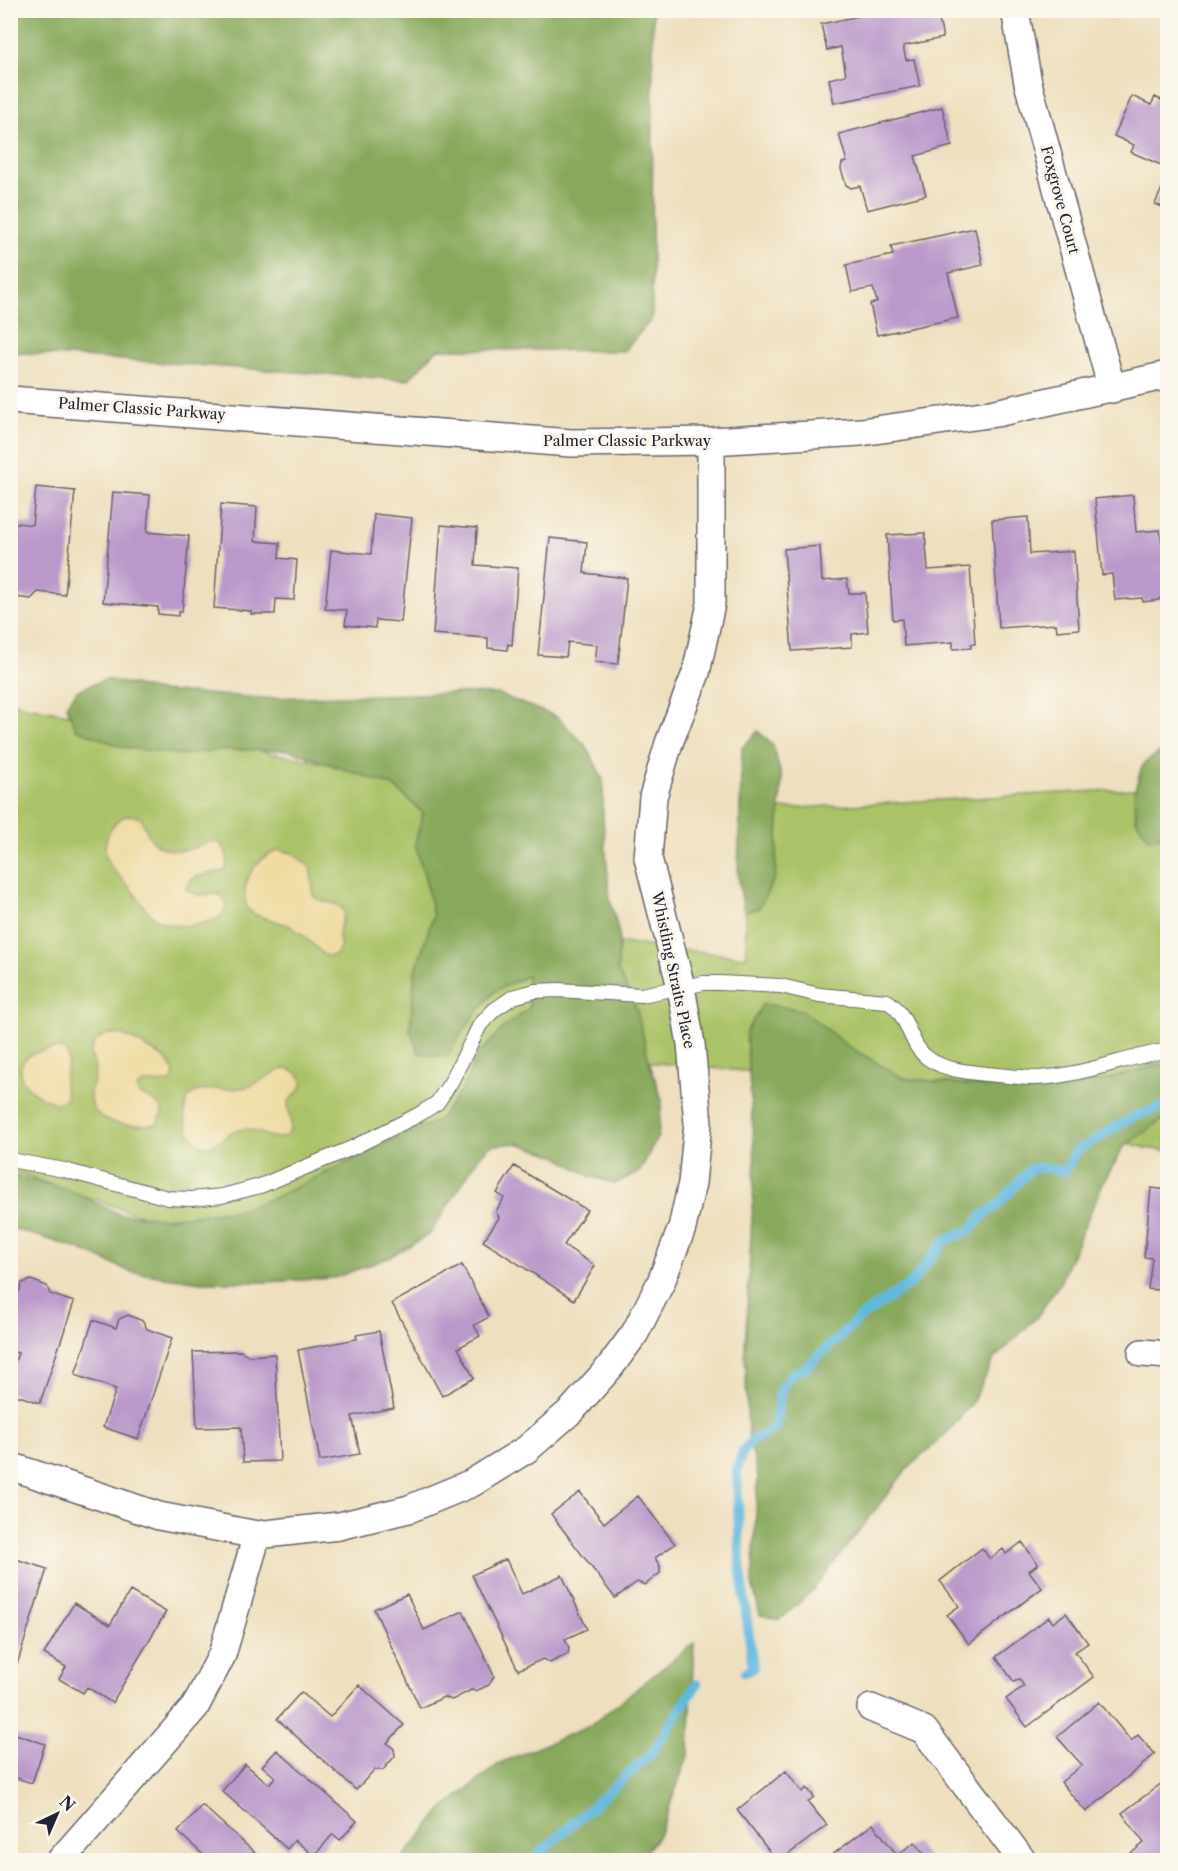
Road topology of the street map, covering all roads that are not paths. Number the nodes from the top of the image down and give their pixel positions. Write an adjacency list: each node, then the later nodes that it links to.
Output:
1 (1015, 10): 3 (street, Foxgrove Court)
2 (1167, 375): 3 (street, Palmer Classic Parkway)
3 (1112, 389): 5 (street, Palmer Classic Parkway)
4 (10, 400): 5 (street, Palmer Classic Parkway)
5 (711, 441): 6 (street, Whistling Straits Place)
6 (681, 987): 7 (lane); 8 (lane); 10 (street, Whistling Straits Place)
7 (1167, 1050)
8 (10, 1160)
9 (10, 1466): 10 (street, Whistling Straits Place)
10 (257, 1535): 12 (street)
11 (871, 1708): 13 (street)
12 (61, 1860)
13 (1022, 1860)

